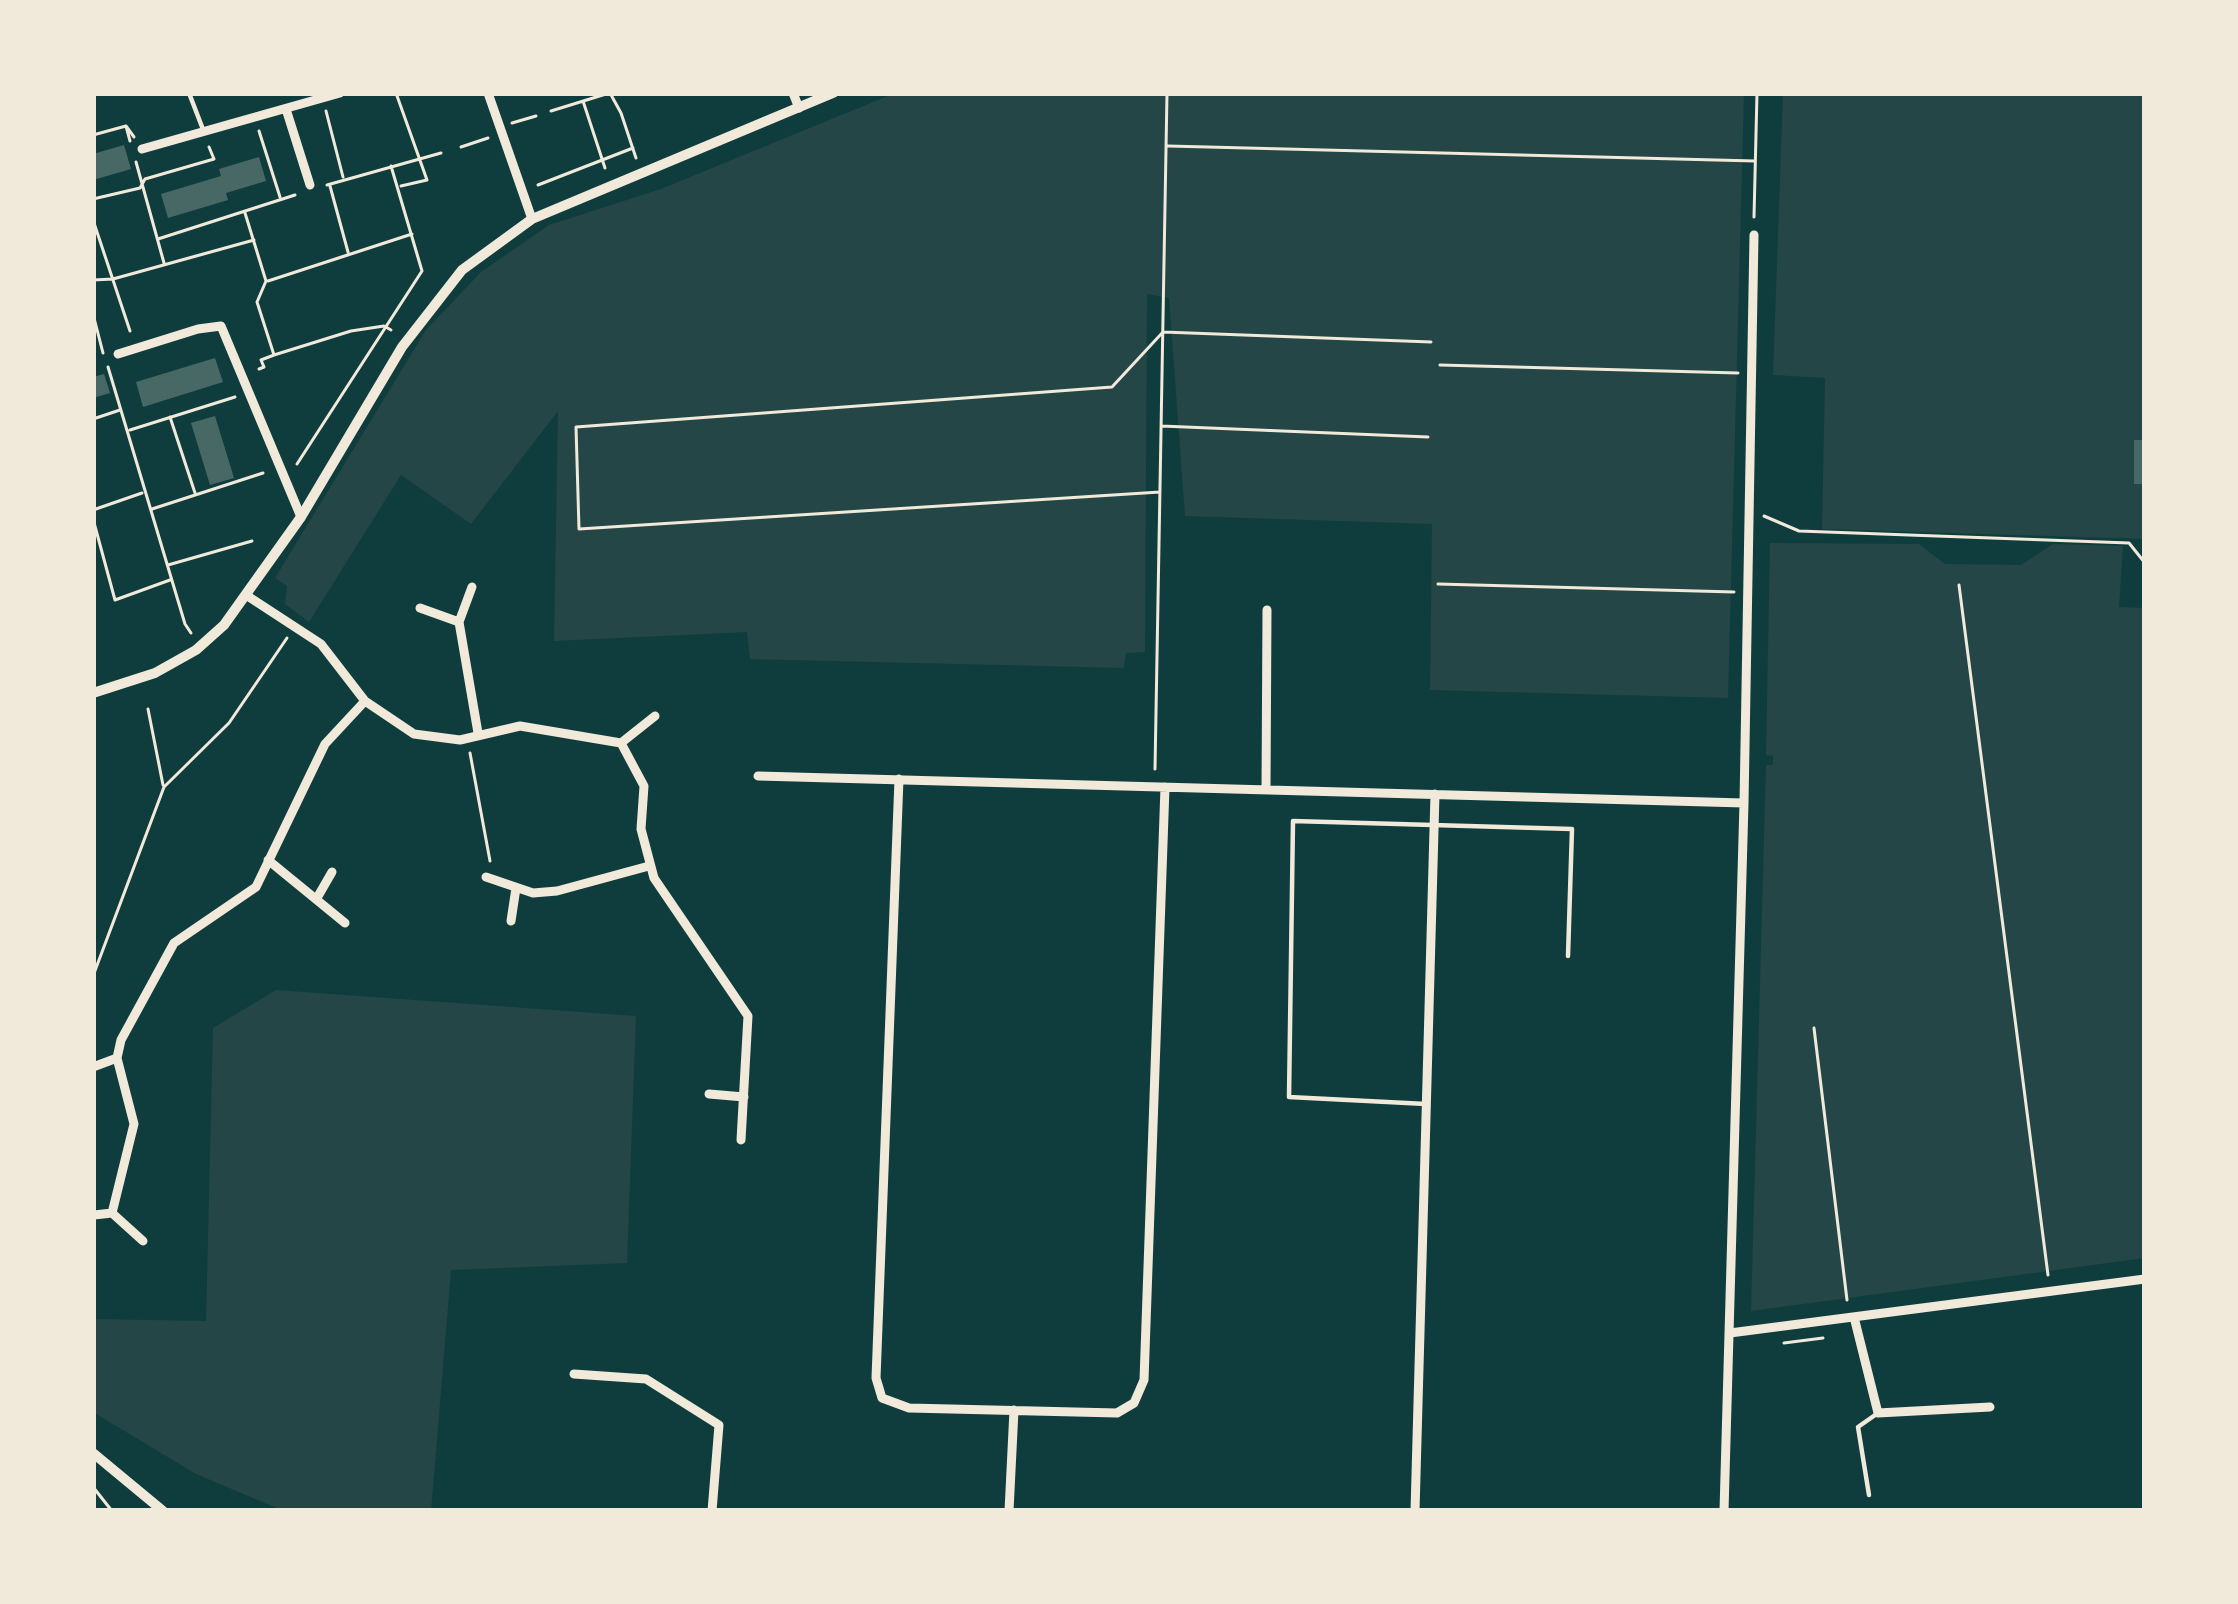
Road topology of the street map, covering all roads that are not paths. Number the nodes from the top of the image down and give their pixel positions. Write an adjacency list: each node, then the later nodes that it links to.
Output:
1 (189, 93): 9 (lane)
2 (340, 93): 6 (street)
3 (488, 93): 12 (street)
4 (793, 93): 7 (street)
5 (833, 93): 7 (street)
6 (311, 97): 8 (street)
7 (799, 108): 12 (street)
8 (286, 109): 9 (street); 11 (street)
9 (204, 132): 10 (street)
10 (142, 148)
11 (309, 188)
12 (532, 218): 15 (street)
13 (1754, 235): 31 (street)
14 (118, 354): 15 (street)
15 (301, 518): 17 (street)
16 (472, 587): 20 (street)
17 (246, 595): 21 (street); 22 (street)
18 (421, 608): 20 (street)
19 (1267, 610): 29 (street)
20 (459, 622): 24 (street)
21 (93, 693)
22 (365, 701): 24 (street); 33 (street)
23 (655, 716): 25 (street)
24 (472, 735): 25 (street)
25 (621, 743): 34 (street)
26 (758, 776): 27 (street)
27 (898, 779): 28 (street); 56 (street)
28 (1160, 787): 29 (street); 56 (street)
29 (1266, 790): 30 (street)
30 (1435, 794): 31 (street); 32 (street)
31 (1744, 803): 53 (street)
32 (1434, 822): 41 (lane); 46 (street); 46 (lane)
33 (268, 860): 38 (street); 42 (street)
34 (649, 866): 37 (street); 45 (street)
35 (332, 872): 38 (street)
36 (490, 879): 37 (street)
37 (516, 888): 39 (street)
38 (317, 898): 40 (street)
39 (511, 921)
40 (345, 923)
41 (1568, 956)
42 (118, 1058): 43 (street); 48 (street)
43 (93, 1067)
44 (709, 1094): 45 (street)
45 (744, 1096): 47 (street)
46 (1426, 1104): 63 (street)
47 (741, 1140)
48 (112, 1213): 49 (street); 50 (street)
49 (94, 1215)
50 (143, 1240)
51 (2145, 1279): 52 (street)
52 (1853, 1317): 53 (street); 57 (street)
53 (1730, 1333): 64 (street)
54 (574, 1374): 61 (street)
55 (1990, 1407): 57 (street)
56 (1013, 1410): 62 (street)
57 (1878, 1413): 59 (lane)
58 (93, 1453): 60 (street)
59 (1869, 1495)
60 (164, 1511)
61 (712, 1511)
62 (1009, 1511)
63 (1415, 1511)
64 (1724, 1511)

